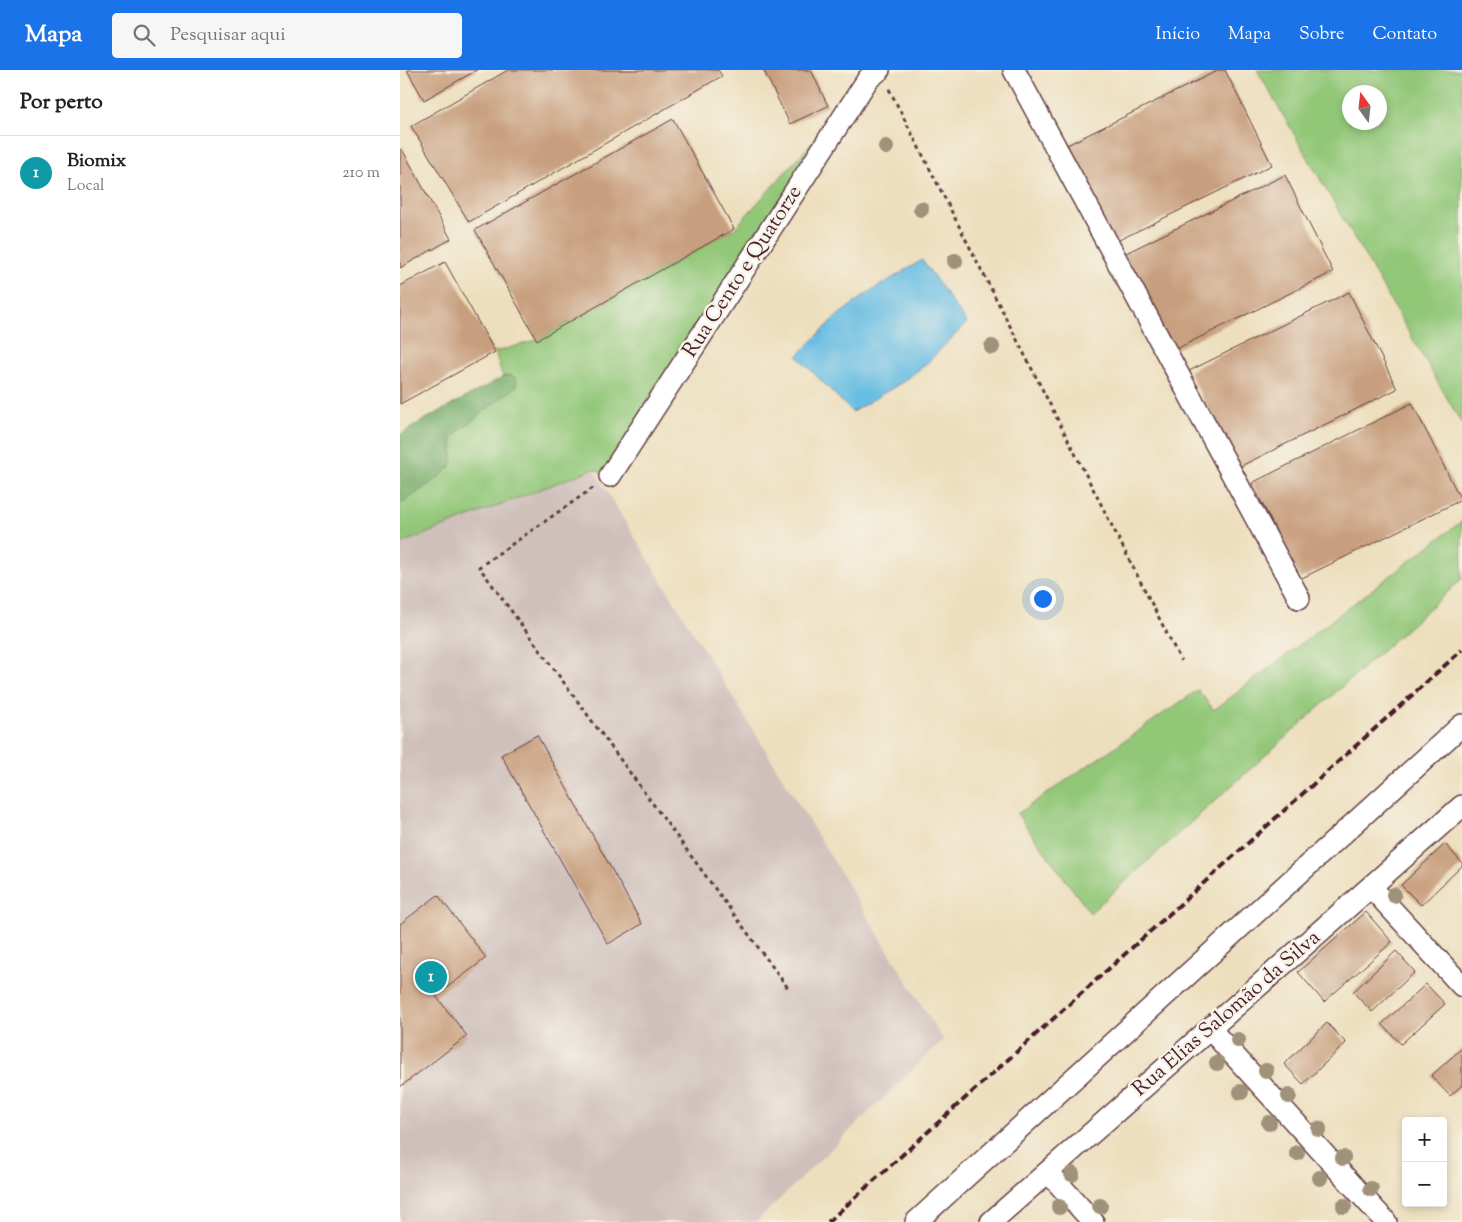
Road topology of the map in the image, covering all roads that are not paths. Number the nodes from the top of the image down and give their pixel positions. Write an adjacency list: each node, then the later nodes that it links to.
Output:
1 (1014, 70): 4 (street)
2 (875, 77): 3 (street, Rua Cento e Quatorze)
3 (610, 476)
4 (1299, 598)
5 (1462, 725): 11 (street)
6 (1462, 806): 7 (street, Rua Elias Salomão da Silva)
7 (1371, 887): 8 (street); 9 (street, Rua Elias Salomão da Silva)
8 (1462, 986)
9 (1210, 1029): 10 (street, Rua Elias Salomão da Silva); 14 (street)
10 (1048, 1172): 12 (street, Rua Elias Salomão da Silva); 13 (street)
11 (916, 1222)
12 (991, 1222)
13 (1093, 1222)
14 (1386, 1222)

